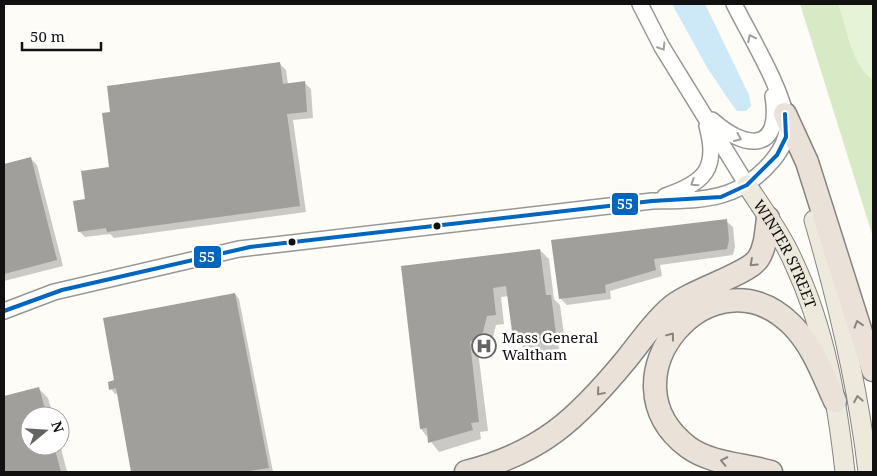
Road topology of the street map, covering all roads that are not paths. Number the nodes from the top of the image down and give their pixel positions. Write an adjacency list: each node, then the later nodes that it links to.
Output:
1 (640, 4): 4 (street, WINTER STREET, one-way to 4)
2 (734, 4): 3 (street, WINTER STREET, one-way to 2)
3 (764, 63): 4 (street, one-way to 3); 5 (street, WINTER STREET)
4 (700, 108): 6 (street, WINTER STREET); 7 (street, one-way to 7)
5 (785, 114): 6 (street); 10 (highway, one-way to 5); 15 (main road, WINTER STREET, one-way to 5)
6 (747, 185): 7 (street); 8 (main road, WINTER STREET)
7 (652, 201): 9 (street)
8 (768, 218): 11 (main road, WINTER STREET); 12 (highway, one-way to 12)
9 (4, 311)
10 (873, 370)
11 (835, 401): 13 (highway, one-way to 11); 14 (main road, WINTER STREET)
12 (466, 472)
13 (771, 472)
14 (845, 472)
15 (868, 472)

